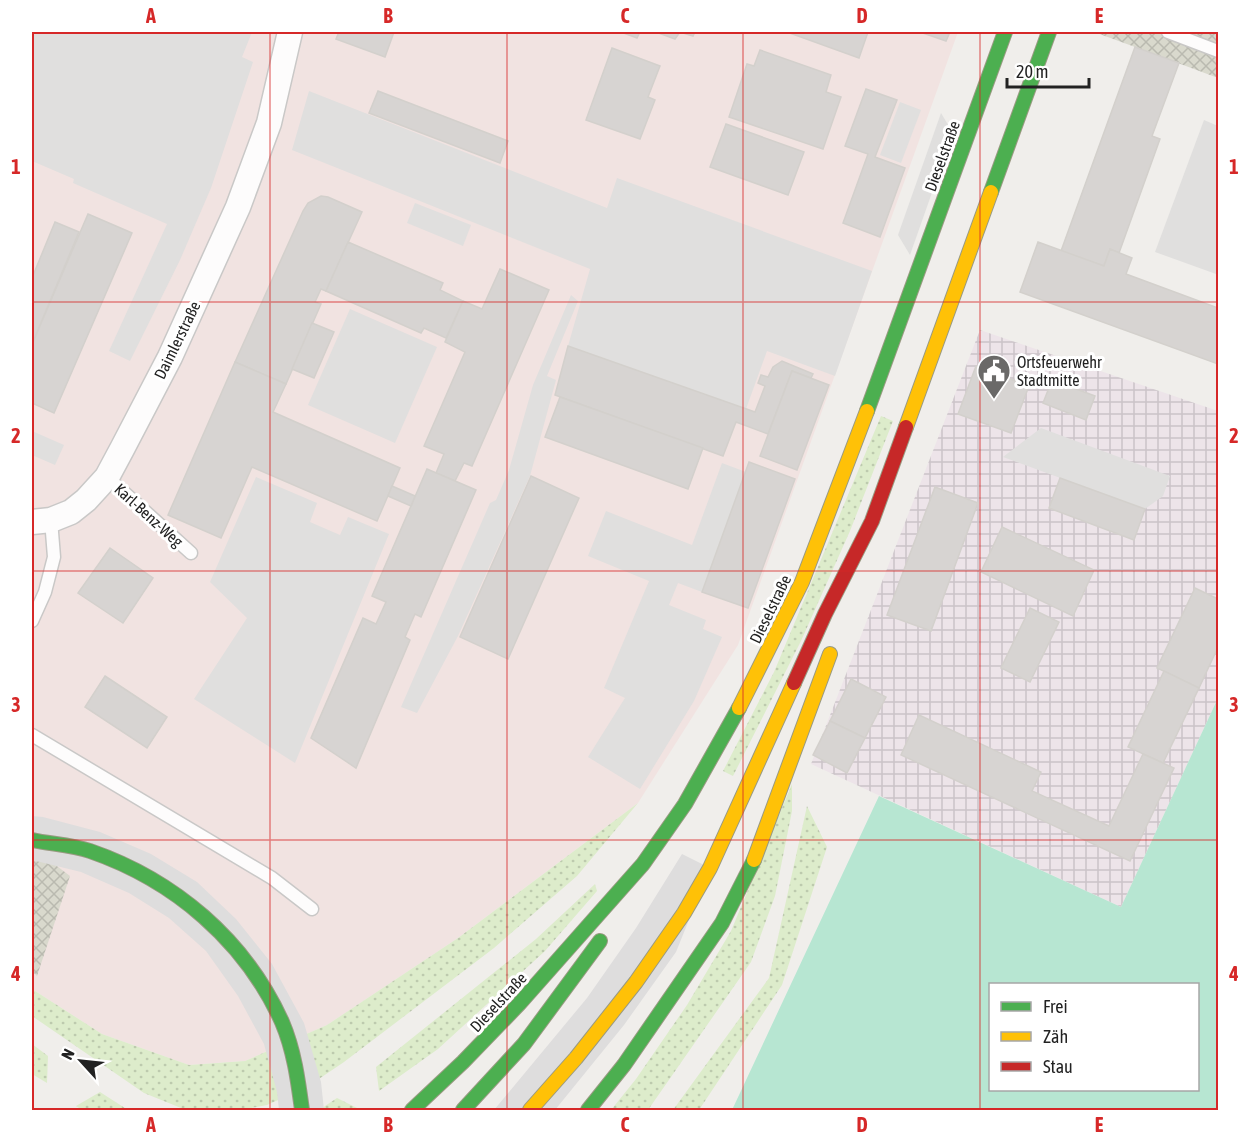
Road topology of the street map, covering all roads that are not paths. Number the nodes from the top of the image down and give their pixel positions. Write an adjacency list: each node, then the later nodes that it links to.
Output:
1 (290, 32): 6 (street, Daimlerstraße)
2 (1005, 32): 15 (main road, Dieselstraße)
3 (1049, 32): 8 (main road)
4 (1168, 32): 5 (lane)
5 (1218, 51)
6 (107, 477): 7 (street, Daimlerstraße); 9 (lane, Karl-Benz-Weg)
7 (41, 521): 11 (lane, Daimlerstraße)
8 (872, 521): 10 (main road); 20 (main road)
9 (191, 553)
10 (854, 585)
11 (32, 621)
12 (836, 639): 21 (main road)
13 (32, 735): 16 (lane)
14 (32, 840): 18 (main road)
15 (644, 864): 17 (main road, Dieselstraße); 19 (main road)
16 (312, 909)
17 (405, 1109)
18 (302, 1110)
19 (463, 1110)
20 (530, 1110)
21 (588, 1110)

